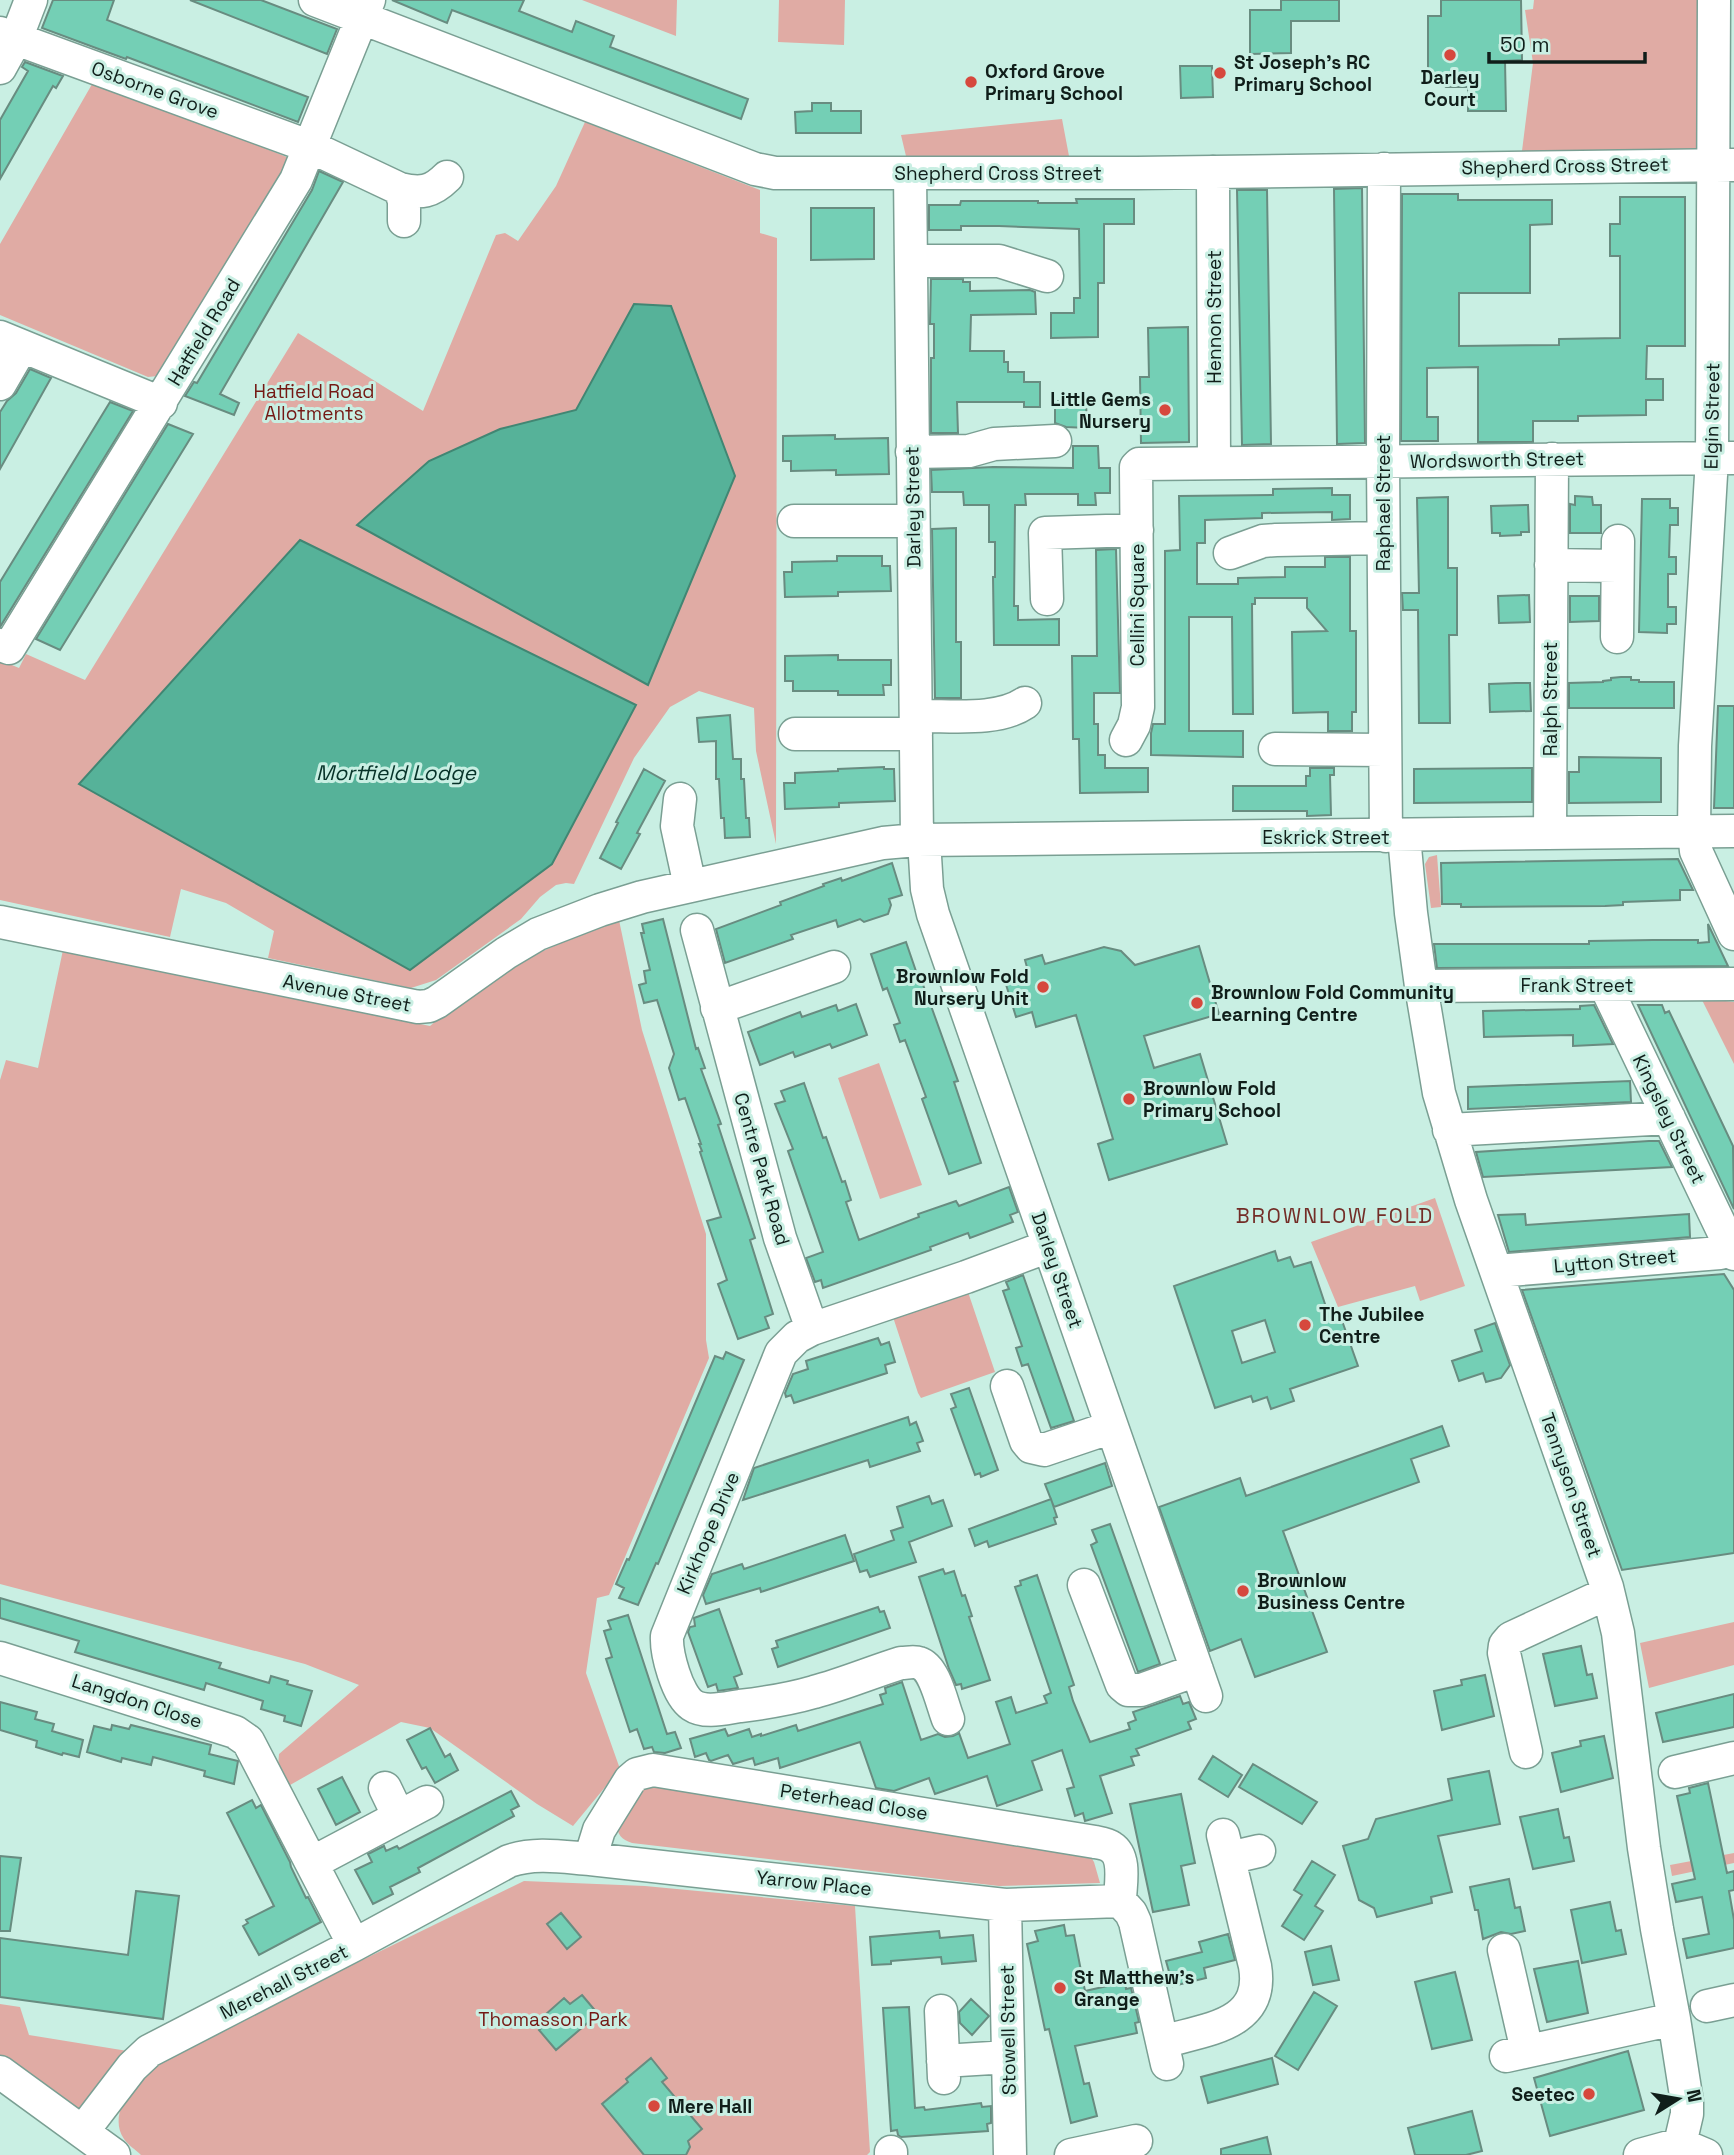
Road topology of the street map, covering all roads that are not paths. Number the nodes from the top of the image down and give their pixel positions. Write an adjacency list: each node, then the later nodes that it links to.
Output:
1 (32, 0): 5 (street)
2 (315, 0): 4 (street, Shepherd Cross Street)
3 (1714, 0): 8 (street, Elgin Street)
4 (365, 9): 7 (street, Hatfield Road); 11 (street, Shepherd Cross Street)
5 (8, 36): 6 (street); 7 (street, Osborne Grove)
6 (0, 68)
7 (311, 147): 13 (street, Osborne Grove); 19 (street, Hatfield Road)
8 (1724, 165): 9 (street, Shepherd Cross Street); 22 (street, Elgin Street)
9 (1384, 169): 10 (street, Shepherd Cross Street); 24 (street, Raphael Street)
10 (1213, 172): 11 (street, Shepherd Cross Street); 25 (street, Hennon Street)
11 (910, 173): 15 (street, Darley Street)
12 (447, 177): 13 (street)
13 (387, 182): 14 (street)
14 (404, 221)
15 (911, 261): 16 (street); 21 (street, Darley Street)
16 (1047, 276)
17 (11, 341): 18 (street); 19 (street)
18 (0, 384)
19 (161, 403): 35 (street, Hatfield Road)
20 (1055, 441): 21 (street)
21 (912, 452): 28 (street, Darley Street)
22 (1723, 458): 23 (street, Wordsworth Street); 44 (street, Elgin Street)
23 (1552, 459): 24 (street, Wordsworth Street); 32 (street, Ralph Street)
24 (1383, 461): 25 (street, Wordsworth Street); 30 (street, Raphael Street)
25 (1214, 463): 26 (street, Wordsworth Street)
26 (1136, 467): 29 (street, Cellini Square)
27 (794, 519): 28 (street)
28 (913, 521): 37 (street, Darley Street)
29 (1137, 530): 33 (street); 39 (street, Cellini Square)
30 (1383, 538): 31 (street); 41 (street, Raphael Street)
31 (1230, 552)
32 (1551, 565): 34 (street); 45 (street, Ralph Street)
33 (1047, 599)
34 (1616, 637)
35 (5, 647)
36 (1025, 703): 37 (street)
37 (916, 725): 38 (street); 47 (street, Darley Street)
38 (795, 733)
39 (1126, 740)
40 (1275, 749): 41 (street)
41 (1384, 751): 46 (street, Raphael Street)
42 (680, 799): 48 (street)
43 (1734, 831): 44 (street, Eskrick Street)
44 (1694, 832): 45 (street, Eskrick Street); 51 (street, Elgin Street)
45 (1550, 833): 46 (street, Eskrick Street)
46 (1395, 836): 47 (street, Eskrick Street); 55 (street, Tennyson Street)
47 (920, 840): 48 (street, Avenue Street); 59 (street, Darley Street)
48 (690, 886): 49 (street, Avenue Street)
49 (0, 922)
50 (697, 930): 56 (street, Centre Park Road)
51 (1734, 934)
52 (834, 966): 56 (street)
53 (1605, 985): 54 (street, Frank Street); 55 (street, Frank Street); 57 (street, Kingsley Street)
54 (1734, 985)
55 (1421, 986): 58 (street, Tennyson Street)
56 (717, 1008): 62 (street, Centre Park Road)
57 (1669, 1118): 58 (street); 60 (street, Kingsley Street)
58 (1449, 1130): 61 (street, Tennyson Street)
59 (1049, 1246): 62 (street, Kirkhope Drive); 64 (street, Darley Street)
60 (1733, 1252): 61 (street, Lytton Street)
61 (1497, 1271): 66 (street, Tennyson Street)
62 (812, 1329): 68 (street, Kirkhope Drive)
63 (1007, 1386): 64 (street)
64 (1112, 1427): 65 (street, Darley Street)
65 (1084, 1585)
66 (1608, 1593): 69 (street); 84 (street, Tennyson Street)
67 (0, 1658): 78 (street, Langdon Close)
68 (948, 1719)
69 (1526, 1752)
70 (1734, 1758): 71 (street)
71 (1675, 1772)
72 (385, 1788): 74 (street)
73 (427, 1802): 74 (street)
74 (399, 1816): 78 (street)
75 (1259, 1851): 79 (street)
76 (590, 1859): 77 (street, Yarrow Place); 79 (street, Peterhead Close); 80 (street, Yarrow Place)
77 (509, 1861): 81 (street, Merehall Street)
78 (312, 1863): 81 (street, Langdon Close)
79 (1119, 1901): 80 (street, Yarrow Place)
80 (1005, 1905): 85 (street, Stowell Street)
81 (354, 1945): 87 (street, Merehall Street)
82 (1504, 1950): 84 (street)
83 (941, 2011): 85 (street)
84 (1674, 2019): 89 (street, Tennyson Street)
85 (1008, 2057): 91 (street, Stowell Street)
86 (0, 2072): 87 (street)
87 (83, 2132): 90 (street)
88 (1136, 2141): 92 (street)
89 (1693, 2150): 93 (street)
90 (114, 2155)
91 (1010, 2155)
92 (1071, 2155)
93 (1640, 2155)

